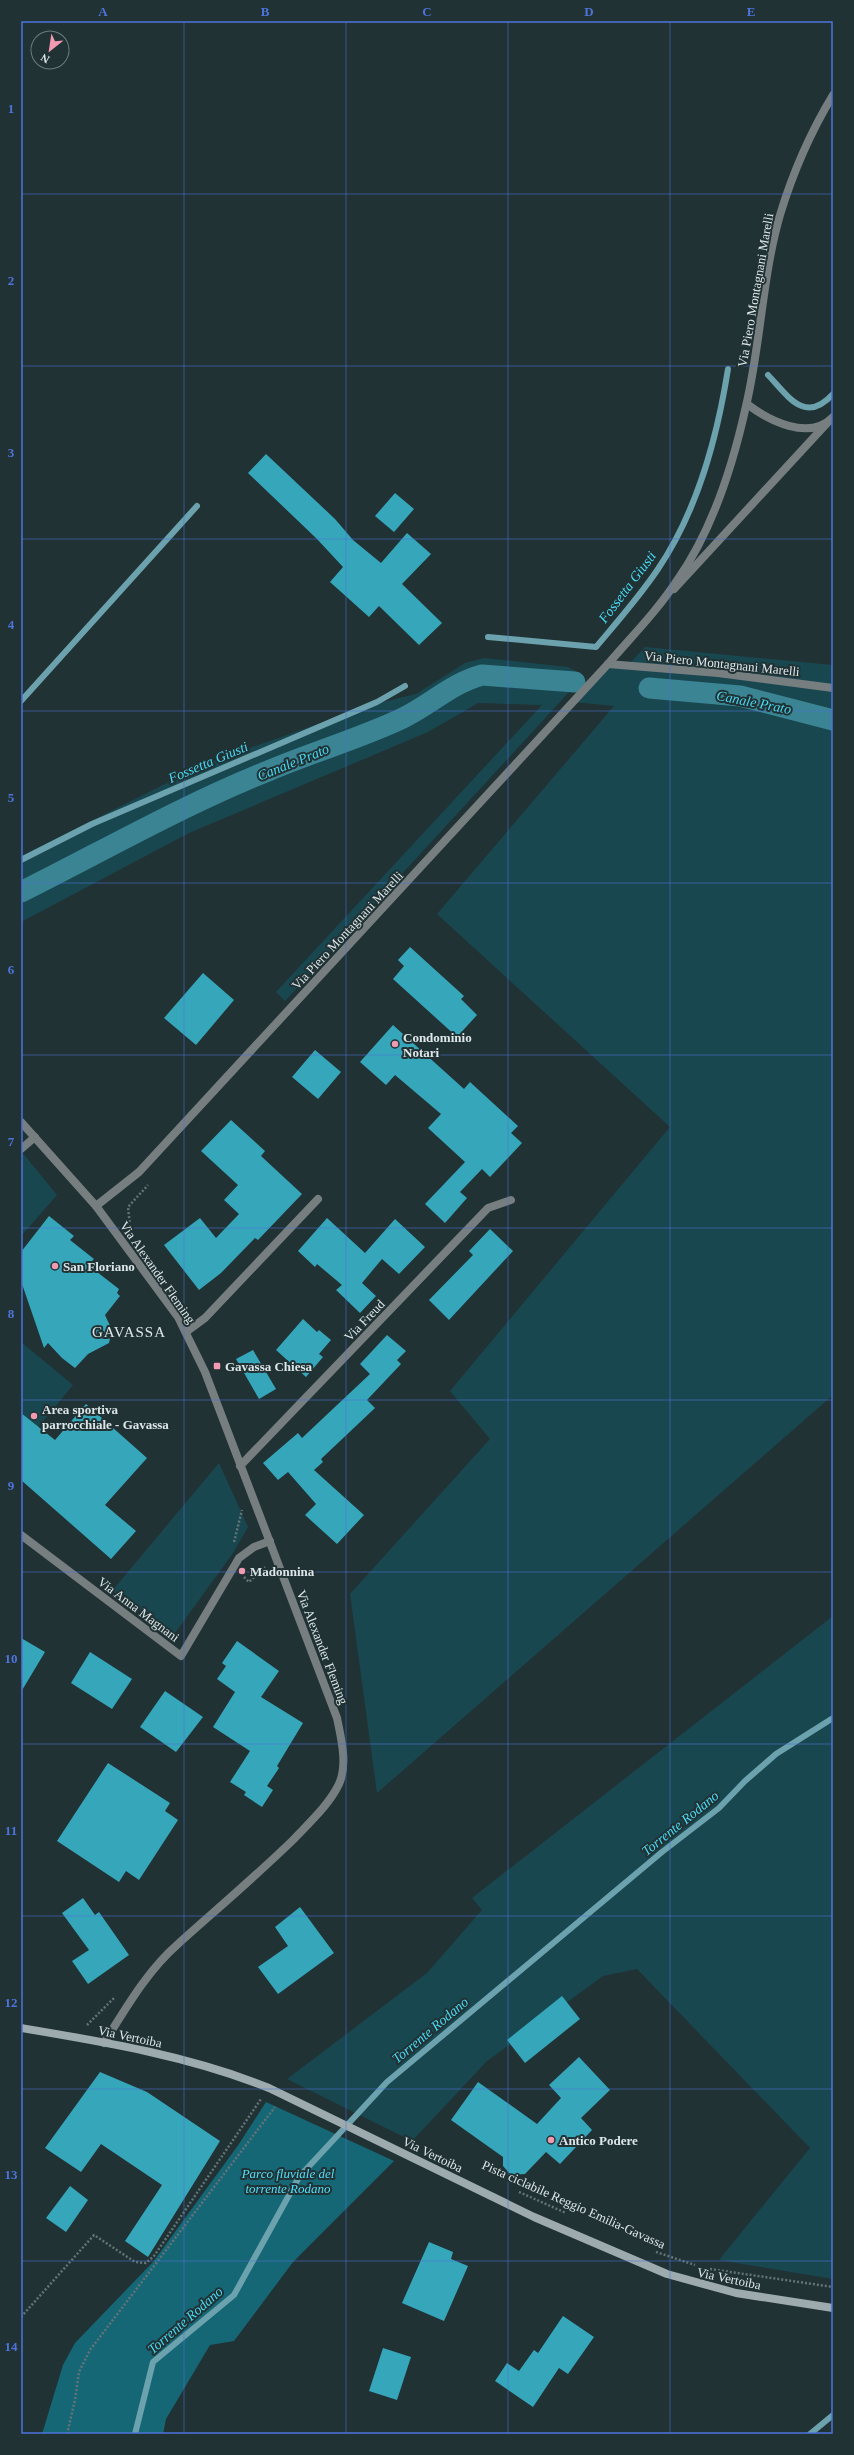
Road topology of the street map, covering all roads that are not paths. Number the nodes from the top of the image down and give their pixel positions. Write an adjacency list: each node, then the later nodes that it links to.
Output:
1 (833, 95): 2 (street, Via Piero Montagnani Marelli)
2 (747, 404): 3 (street); 4 (street, Via Piero Montagnani Marelli)
3 (832, 418): 4 (street)
4 (657, 608): 5 (street, Via Piero Montagnani Marelli)
5 (608, 664): 6 (street, Via Piero Montagnani Marelli); 12 (street, Via Piero Montagnani Marelli)
6 (833, 688)
7 (21, 1122): 8 (street, Via Alexander Fleming)
8 (35, 1137): 9 (street); 12 (street, Via Alexander Fleming)
9 (21, 1149)
10 (318, 1199): 13 (street)
11 (511, 1200): 14 (street, Via Freud)
12 (96, 1206): 13 (street, Via Alexander Fleming)
13 (186, 1332): 14 (street, Via Alexander Fleming)
14 (240, 1466): 16 (street, Via Alexander Fleming)
15 (21, 1535): 16 (street, Via Anna Magnani)
16 (270, 1541): 18 (street, Via Alexander Fleming)
17 (21, 2028): 18 (main road, Via Vertoiba)
18 (104, 2043): 19 (main road, Via Vertoiba)
19 (833, 2308)

